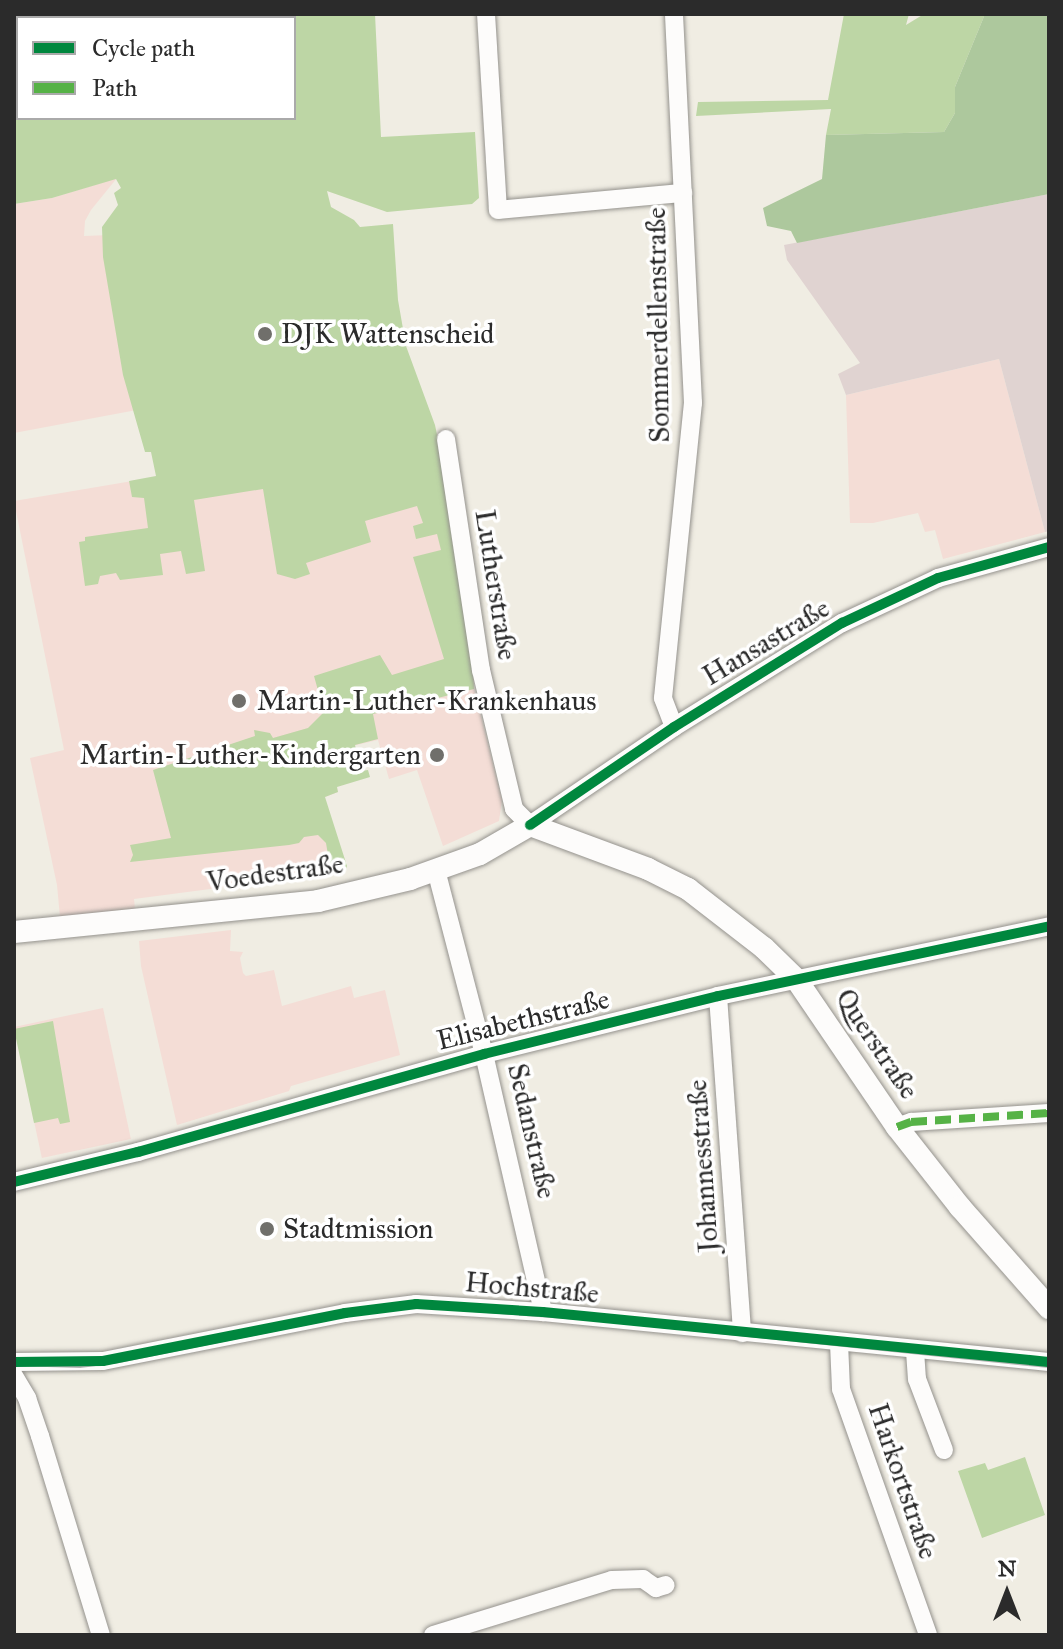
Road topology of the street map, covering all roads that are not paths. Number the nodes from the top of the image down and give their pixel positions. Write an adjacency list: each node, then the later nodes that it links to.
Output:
1 (486, 14): 3 (street)
2 (674, 14): 3 (street, Sommerdellenstraße)
3 (683, 193): 6 (street, Sommerdellenstraße)
4 (446, 439): 7 (street, Lutherstraße)
5 (1049, 547): 6 (street, Hansastraße)
6 (674, 727): 7 (street, Hansastraße)
7 (530, 825): 8 (main road, Voedestraße); 11 (main road, Querstraße)
8 (436, 870): 10 (main road, Voedestraße); 13 (street, Sedanstraße)
9 (1049, 926): 11 (street, Elisabethstraße)
10 (14, 932)
11 (796, 979): 12 (street, Elisabethstraße); 15 (main road, Querstraße)
12 (718, 996): 13 (street, Elisabethstraße); 19 (street, Johannesstraße)
13 (484, 1054): 16 (street, Elisabethstraße); 18 (street, Sedanstraße)
14 (1049, 1113): 15 (street)
15 (897, 1127): 17 (main road, Querstraße)
16 (14, 1182)
17 (1049, 1308)
18 (543, 1312): 19 (street, Hochstraße); 22 (street, Hochstraße)
19 (742, 1333): 20 (street, Hochstraße)
20 (839, 1343): 21 (street, Hochstraße); 29 (street, Harkortstraße)
21 (915, 1351): 23 (street, Hochstraße); 25 (street)
22 (14, 1362)
23 (1049, 1362)
24 (14, 1376): 27 (street)
25 (944, 1450)
26 (666, 1585): 28 (street)
27 (101, 1635)
28 (433, 1635)
29 (928, 1635)

